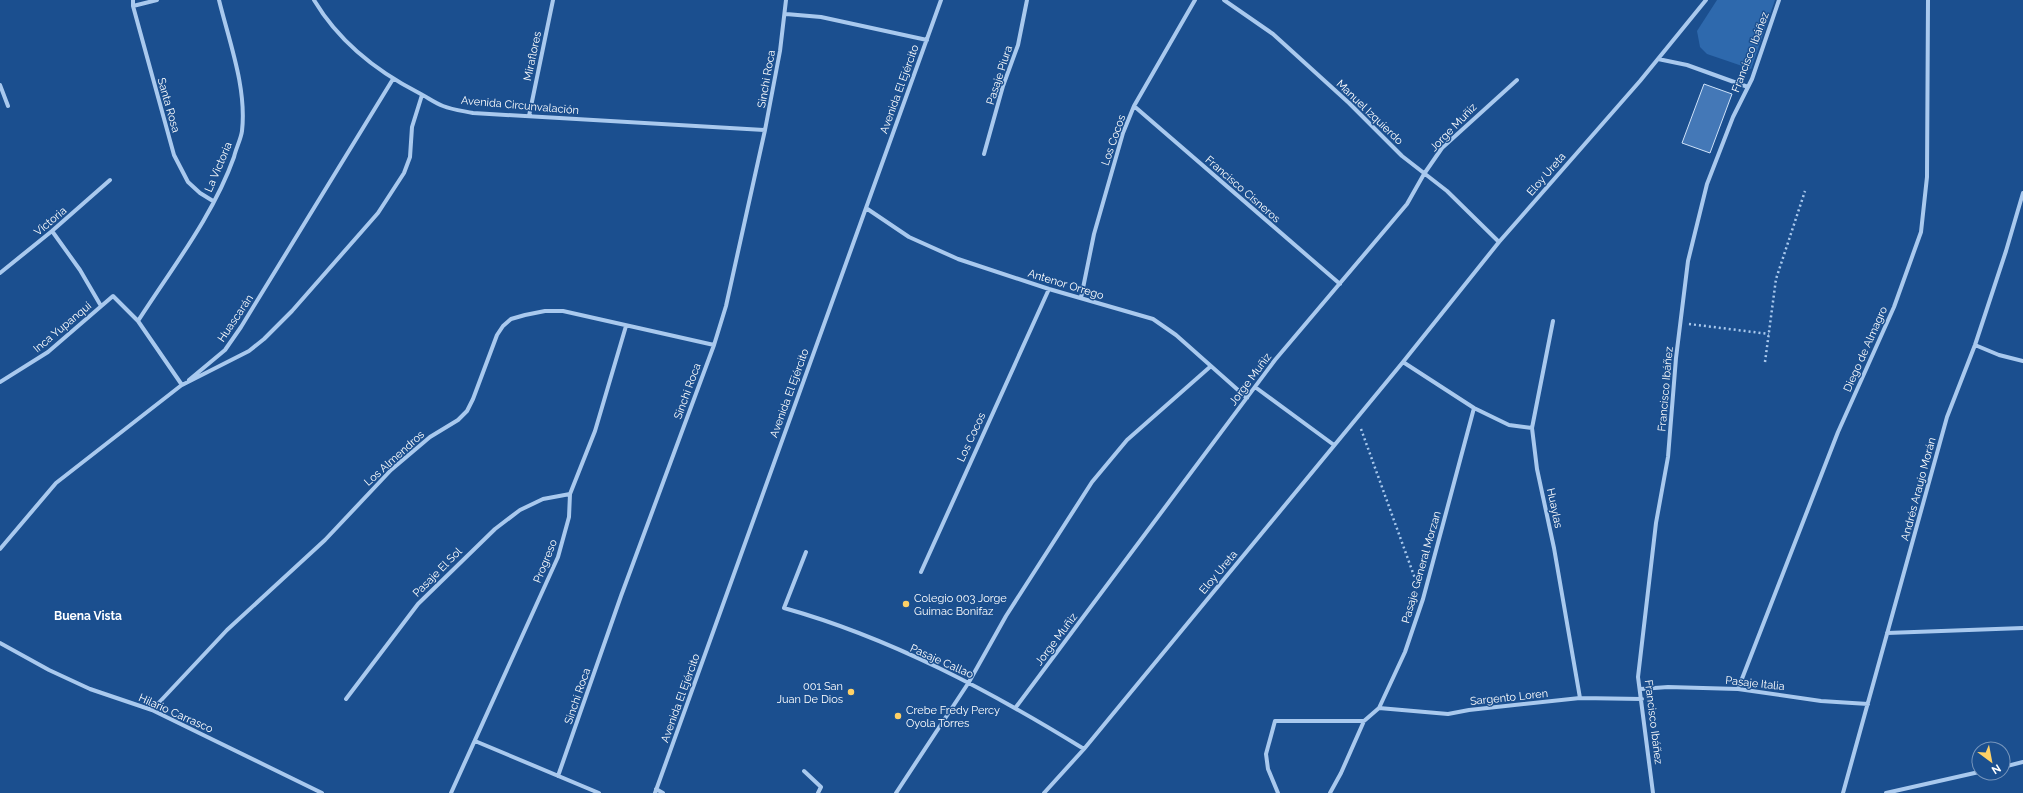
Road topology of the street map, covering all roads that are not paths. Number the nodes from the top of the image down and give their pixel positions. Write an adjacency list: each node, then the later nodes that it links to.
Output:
1 (133, 0): 14 (street, Santa Rosa)
2 (157, 0): 14 (street)
3 (219, 0): 31 (street, La Victoria)
4 (314, 0): 18 (street, Avenida Circunvalación)
5 (553, 0): 25 (street, Miraflores)
6 (786, 0): 15 (street, Sinchi Roca)
7 (940, 0): 16 (street, Avenida El Ejército)
8 (1027, 0): 27 (street, Pasaje Piura)
9 (1195, 0): 24 (street, Los Cocos)
10 (1224, 0): 28 (street, Manuel Izquierdo)
11 (1706, 0): 17 (street, Eloy Ureta)
12 (1779, 0): 21 (street, Francisco Ibáñez)
13 (1928, 0): 64 (street, Diego de Almagro)
14 (133, 6): 31 (street, Santa Rosa)
15 (786, 14): 16 (street); 26 (street, Sinchi Roca)
16 (927, 40): 32 (street, Avenida El Ejército)
17 (1658, 59): 21 (street); 34 (street, Eloy Ureta)
18 (393, 79): 22 (street, Avenida Circunvalación); 49 (street, Huascarán)
19 (1517, 80): 28 (street, Jorge Muñiz)
20 (0, 85): 23 (street)
21 (1748, 87): 63 (street, Francisco Ibáñez)
22 (422, 95): 25 (street, Avenida Circunvalación); 49 (street)
23 (8, 106)
24 (1134, 106): 36 (street, Francisco Cisneros); 38 (street, Los Cocos)
25 (529, 116): 26 (street, Avenida Circunvalación)
26 (766, 130): 43 (street, Sinchi Roca)
27 (984, 154)
28 (1424, 174): 34 (street, Manuel Izquierdo); 36 (street, Jorge Muñiz)
29 (110, 180): 33 (street, Victoria)
30 (2023, 194): 44 (street, Andrés Araujo Morán)
31 (213, 201): 40 (street, La Victoria)
32 (866, 208): 37 (street, Antenor Orrego); 80 (street, Avenida El Ejército)
33 (52, 231): 35 (street, Victoria); 39 (street)
34 (1499, 242): 46 (street, Eloy Ureta)
35 (0, 273)
36 (1340, 284): 50 (street, Jorge Muñiz)
37 (1049, 289): 38 (street, Antenor Orrego); 58 (street, Los Cocos)
38 (1080, 298): 47 (street, Antenor Orrego)
39 (101, 306): 40 (street, Inca Yupanqui); 48 (street, Inca Yupanqui)
40 (138, 321): 49 (street)
41 (1553, 321): 53 (street, Huaylas)
42 (626, 326): 43 (street, Los Almendros); 55 (street, Progreso); 71 (street, Los Almendros)
43 (714, 345): 79 (street, Sinchi Roca)
44 (1974, 345): 45 (street); 60 (street, Andrés Araujo Morán)
45 (2023, 361)
46 (1403, 362): 52 (street); 54 (street, Eloy Ureta)
47 (1210, 366): 51 (street, Antenor Orrego); 62 (street)
48 (0, 382)
49 (182, 386): 56 (street, Huascarán)
50 (1255, 387): 51 (street, Jorge Muñiz); 54 (street)
51 (1247, 398): 69 (street, Jorge Muñiz)
52 (1474, 408): 53 (street); 70 (street, Pasaje General Morzan)
53 (1532, 428): 65 (street, Huaylas)
54 (1334, 445): 74 (street, Eloy Ureta)
55 (570, 494): 66 (street, Pasaje El Sol); 73 (street, Progreso)
56 (0, 549)
57 (806, 552): 62 (street, Pasaje Callao)
58 (921, 572)
59 (2023, 628): 60 (street)
60 (1887, 633): 68 (street, Andrés Araujo Morán)
61 (0, 643): 71 (street, Hilario Carrasco)
62 (969, 682): 69 (street, Pasaje Callao); 86 (street)
63 (1641, 689): 64 (street, Pasaje Italia); 67 (street, Francisco Ibáñez)
64 (1738, 689): 68 (street, Pasaje Italia)
65 (1580, 698): 67 (street, Sargento Loren); 70 (street, Sargento Loren)
66 (346, 699)
67 (1642, 699): 90 (street, Francisco Ibáñez)
68 (1868, 704): 91 (street, Andrés Araujo Morán)
69 (1016, 707): 74 (street, Pasaje Callao)
70 (1379, 708): 72 (street, Pasaje General Morzan)
71 (152, 710): 81 (street, Hilario Carrasco)
72 (1364, 721): 88 (street); 89 (street)
73 (475, 741): 79 (street); 82 (street, Progreso)
74 (1084, 748): 87 (street, Eloy Ureta)
75 (2023, 762): 76 (street)
76 (2011, 765)
77 (804, 771): 85 (street)
78 (1971, 774): 92 (street)
79 (558, 776): 83 (street)
80 (656, 791): 84 (street)
81 (322, 793)
82 (451, 793)
83 (599, 793)
84 (663, 793)
85 (818, 793)
86 (896, 793)
87 (1044, 793)
88 (1278, 793)
89 (1330, 793)
90 (1653, 793)
91 (1843, 793)
92 (1886, 793)

